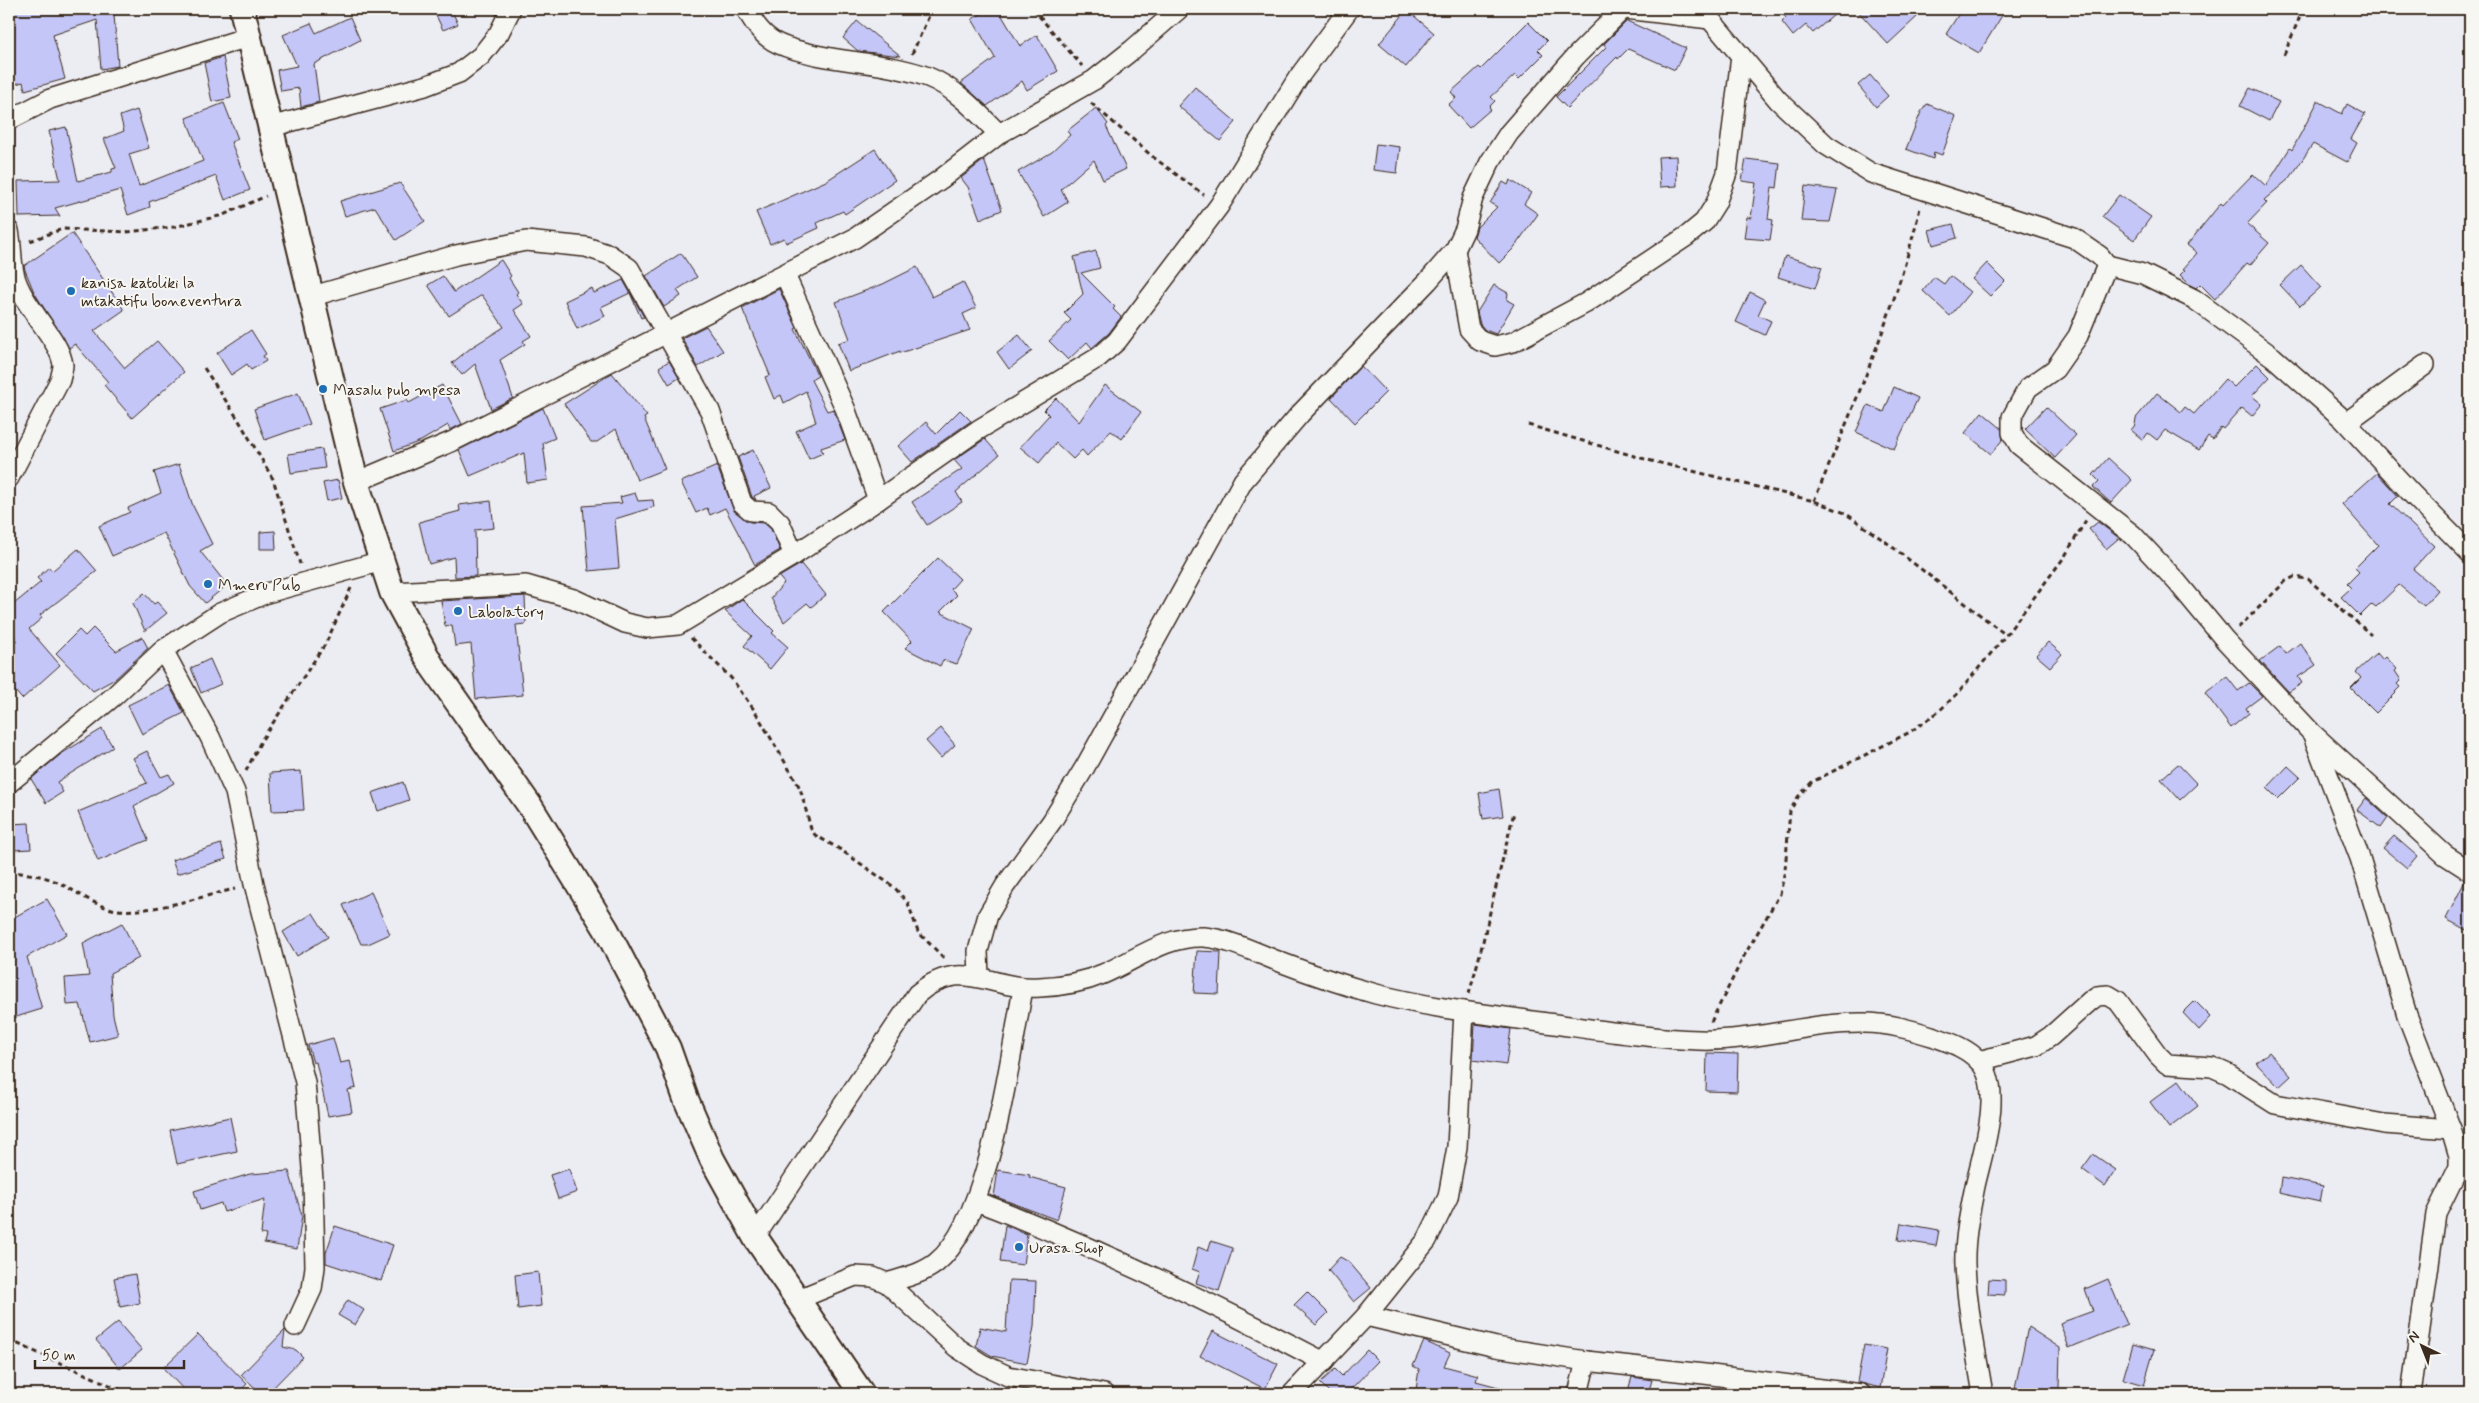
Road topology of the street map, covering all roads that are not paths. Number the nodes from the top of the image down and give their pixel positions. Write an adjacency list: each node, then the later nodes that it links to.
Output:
1 (242, 9): 8 (street)
2 (511, 9): 11 (street)
3 (746, 9): 12 (street)
4 (1179, 9): 12 (street)
5 (1348, 9): 23 (street)
6 (1624, 9): 7 (street); 14 (street)
7 (1709, 14): 9 (street)
8 (248, 37): 10 (street); 11 (street)
9 (1741, 56): 14 (street); 15 (street)
10 (9, 120)
11 (270, 127): 17 (street)
12 (1000, 134): 16 (street)
13 (11, 239): 21 (street)
14 (1455, 250): 32 (street)
15 (2108, 265): 20 (street); 29 (street)
16 (785, 275): 18 (street); 23 (street)
17 (313, 296): 18 (street); 22 (street)
18 (665, 333): 22 (street); 25 (street)
19 (2425, 365): 20 (street)
20 (2346, 422): 24 (street)
21 (9, 478)
22 (356, 482): 26 (street)
23 (878, 500): 25 (street)
24 (2470, 553)
25 (794, 555): 27 (street)
26 (371, 564): 27 (street); 28 (street)
27 (392, 592): 38 (street)
28 (163, 650): 30 (street); 42 (street)
29 (2312, 733): 31 (street); 36 (street)
30 (9, 783)
31 (2470, 871)
32 (970, 976): 33 (street); 38 (street)
33 (1023, 989): 34 (street); 37 (street)
34 (1464, 1011): 35 (street); 41 (street)
35 (1979, 1061): 36 (street); 50 (street)
36 (2451, 1129): 51 (street)
37 (976, 1201): 39 (street); 44 (street)
38 (755, 1237): 40 (street)
39 (887, 1283): 40 (street); 46 (street)
40 (796, 1300): 45 (street)
41 (1366, 1316): 43 (street); 44 (street)
42 (295, 1326)
43 (1586, 1361): 48 (street); 49 (street)
44 (1324, 1362): 47 (street)
45 (862, 1394)
46 (1104, 1394)
47 (1292, 1394)
48 (1578, 1394)
49 (1861, 1394)
50 (1983, 1394)
51 (2411, 1394)

